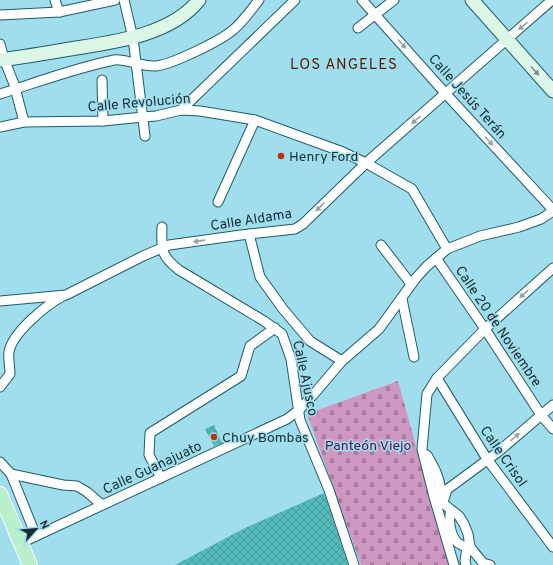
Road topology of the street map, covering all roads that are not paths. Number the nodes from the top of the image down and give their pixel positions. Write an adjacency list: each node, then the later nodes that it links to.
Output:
1 (54, 0): 11 (street)
2 (115, 0): 11 (street)
3 (124, 0): 15 (street)
4 (199, 0): 15 (street)
5 (259, 0): 19 (street)
6 (296, 0): 25 (street)
7 (362, 0): 13 (street, Calle Jesús Terán)
8 (394, 0): 13 (street)
9 (472, 0): 16 (street)
10 (552, 0): 16 (street, Calle Aldama, one-way to 16)
11 (59, 12): 12 (street)
12 (0, 15)
13 (376, 15): 14 (street); 24 (street, Calle Jesús Terán, one-way to 24)
14 (358, 28)
15 (133, 38): 18 (street); 19 (street)
16 (507, 40): 22 (street, one-way to 22); 24 (street, Calle Aldama)
17 (0, 44): 18 (street)
18 (2, 60): 21 (street)
19 (137, 64): 21 (street); 26 (street)
20 (102, 80): 28 (street)
21 (16, 89): 23 (street); 29 (street)
22 (553, 91)
23 (0, 94)
24 (446, 94): 32 (street, Calle Aldama, one-way to 32); 34 (street, Calle Jesús Terán, one-way to 34)
25 (181, 110): 26 (street, Calle Revolución); 27 (street, Calle Revolución)
26 (143, 117): 28 (street, Calle Revolución); 31 (street)
27 (255, 120): 32 (street, Calle Revolución); 33 (street)
28 (103, 121): 29 (street, Calle Revolución)
29 (24, 122): 30 (street, Calle Revolución)
30 (0, 127)
31 (145, 136)
32 (366, 163): 36 (street, Calle Aldama, one-way to 36); 39 (street, Calle Revolución)
33 (218, 202)
34 (553, 210): 39 (street, Calle Guanajuato)
35 (162, 228): 38 (street)
36 (249, 234): 38 (street, Calle Aldama, one-way to 38); 49 (street)
37 (381, 245): 42 (street)
38 (162, 248): 43 (street, Calle Aldama); 46 (street, Calle Ajusco)
39 (447, 249): 40 (street, Calle Guanajuato)
40 (436, 258): 42 (street, Calle Guanajuato); 47 (street, Calle 20 de Noviembre)
41 (553, 268): 47 (street, one-way to 47)
42 (411, 284): 44 (street, Calle Guanajuato)
43 (66, 295): 45 (street, Calle Aldama); 51 (street)
44 (402, 299): 48 (street); 49 (street, Calle Guanajuato)
45 (0, 301)
46 (275, 328): 53 (street, Calle Ajusco); 60 (street)
47 (485, 329): 50 (street); 54 (street, Calle 20 de Noviembre)
48 (414, 357)
49 (342, 361): 53 (street, Calle Guanajuato)
50 (438, 378): 56 (street); 57 (street, Calle Crisol)
51 (0, 387)
52 (553, 405): 54 (street)
53 (299, 410): 60 (street, Calle Guanajuato); 71 (street, Calle Ajusco)
54 (541, 414): 55 (street, Calle 20 de Noviembre); 57 (street, one-way to 54)
55 (553, 429)
56 (422, 449): 61 (street); 72 (street)
57 (487, 460): 61 (street); 68 (street, Calle Crisol)
58 (0, 462): 59 (street)
59 (11, 474): 63 (street); 65 (street)
60 (161, 478): 63 (street, Calle Guanajuato)
61 (443, 493): 64 (street)
62 (0, 494): 66 (main road)
63 (102, 505): 65 (street, Calle Guanajuato)
64 (451, 510): 67 (street); 67 (street)
65 (36, 536): 66 (street, Calle Guanajuato)
66 (21, 543): 70 (main road)
67 (468, 548): 69 (street); 73 (street)
68 (553, 548)
69 (485, 564)
70 (30, 565)
71 (354, 565)
72 (454, 565)
73 (466, 565)

